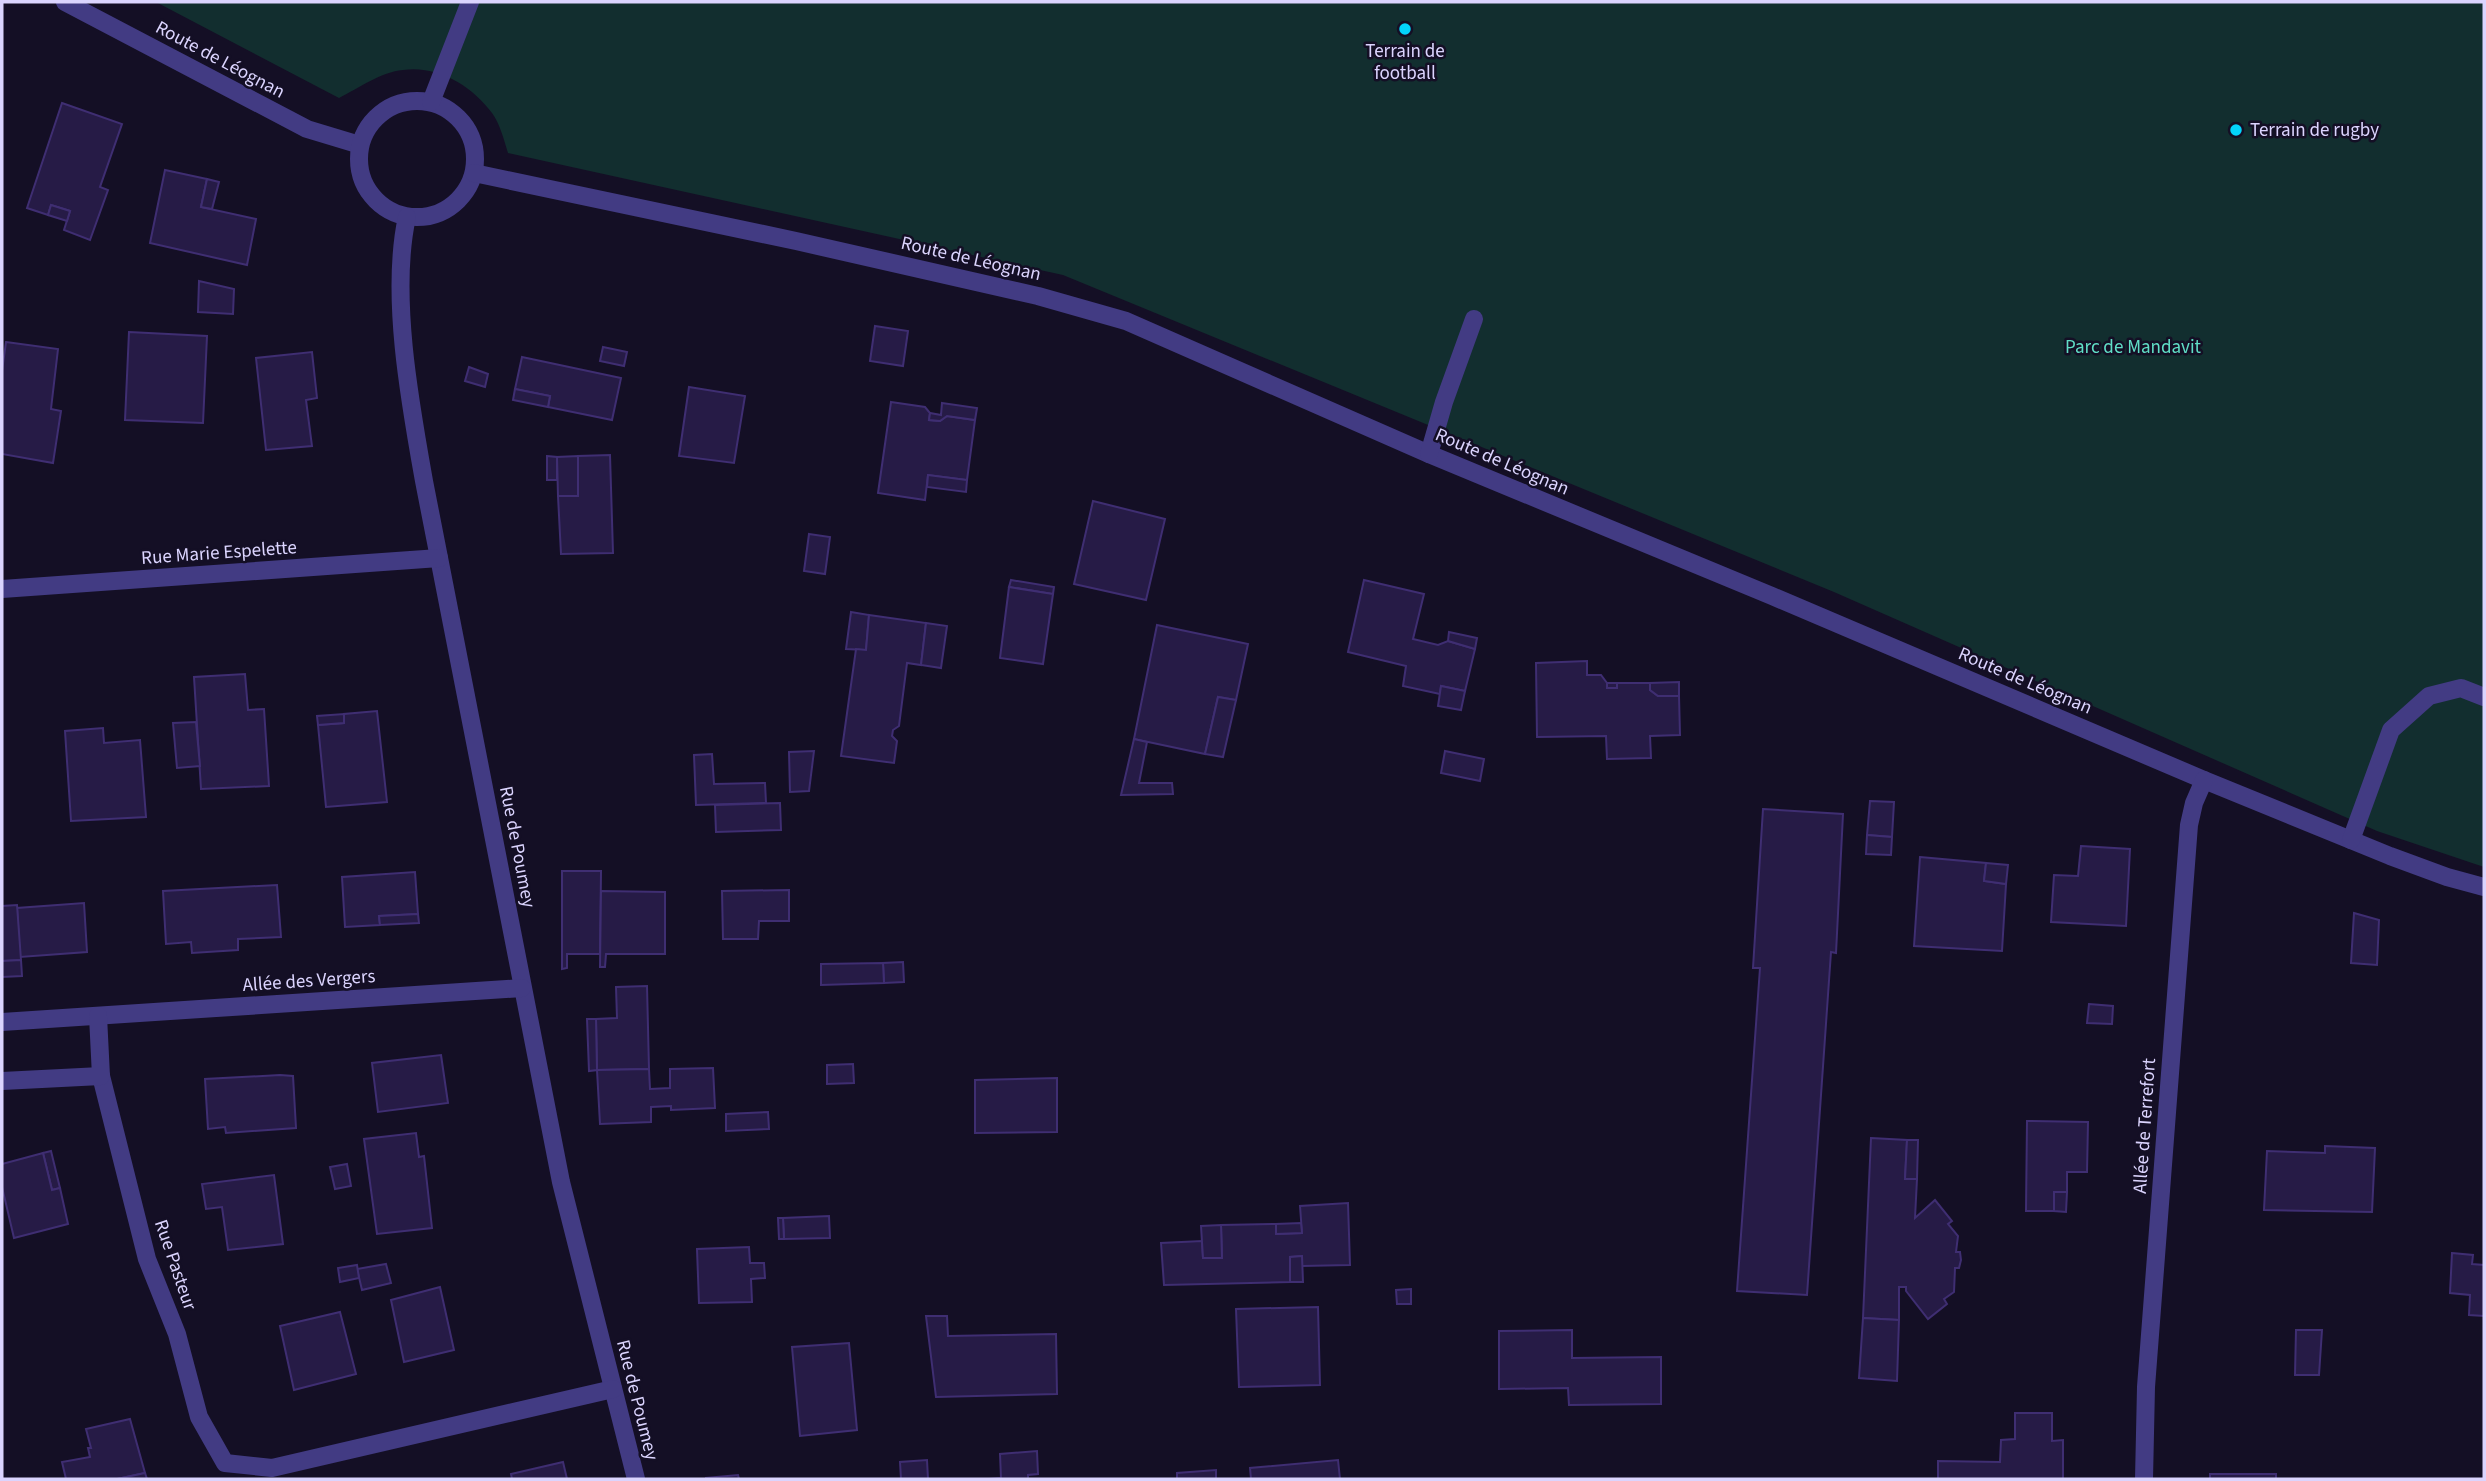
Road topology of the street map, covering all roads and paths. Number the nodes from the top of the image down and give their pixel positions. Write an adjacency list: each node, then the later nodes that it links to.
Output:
1 (65, 2): 4 (street, Route de Léognan)
2 (470, 2): 3 (street)
3 (431, 102): 4 (street); 5 (street)
4 (360, 145): 6 (street)
5 (474, 173): 6 (street); 8 (street, Route de Léognan)
6 (407, 217): 9 (street, Rue de Poumey)
7 (1474, 318): 8 (street)
8 (1429, 454): 12 (street, Route de Léognan)
9 (439, 558): 10 (street, Rue Marie Espelette); 15 (street, Rue de Poumey)
10 (2, 589)
11 (2484, 697): 13 (street)
12 (2204, 780): 13 (street, Route de Léognan); 23 (street, Allée de Terrefort)
13 (2351, 840): 14 (street, Route de Léognan)
14 (2484, 887)
15 (522, 988): 16 (street, Allée des Vergers); 20 (street, Rue de Poumey)
16 (98, 1016): 17 (street, Allée des Vergers); 18 (street)
17 (2, 1022)
18 (101, 1076): 19 (street); 21 (street, Rue Pasteur)
19 (2, 1082)
20 (613, 1388): 21 (street, Rue Pasteur); 22 (street, Rue de Poumey)
21 (221, 1471)
22 (636, 1479)
23 (2144, 1479)

